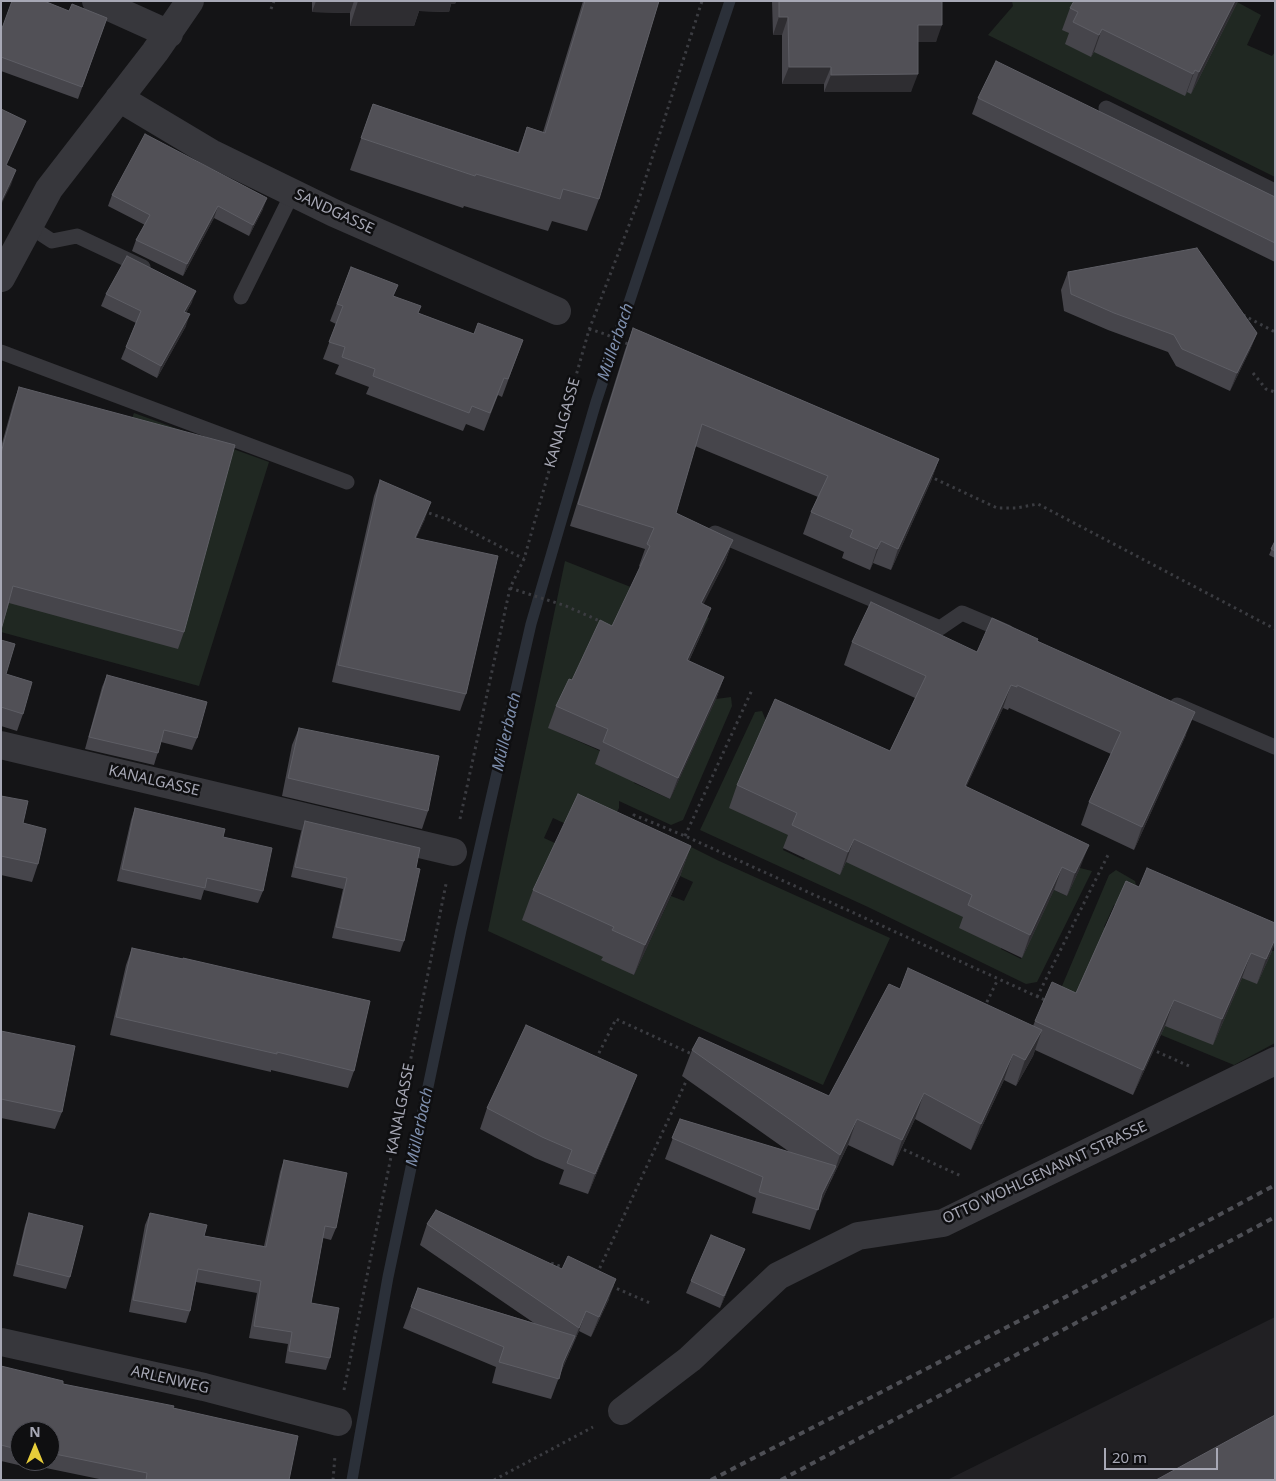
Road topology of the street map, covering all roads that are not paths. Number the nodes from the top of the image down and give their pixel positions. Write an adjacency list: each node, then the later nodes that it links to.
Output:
1 (96, 1): 3 (street)
2 (190, 1): 3 (street)
3 (169, 34): 4 (street)
4 (120, 98): 7 (street, SANDGASSE); 8 (street)
5 (1106, 108): 6 (lane)
6 (1275, 191)
7 (293, 192): 11 (lane); 12 (street, SANDGASSE)
8 (29, 226): 9 (lane); 10 (street)
9 (158, 274)
10 (1, 278)
11 (241, 298)
12 (557, 311)
13 (1, 352): 14 (lane)
14 (347, 482)
15 (705, 529): 16 (lane)
16 (1024, 639)
17 (1167, 701): 19 (lane)
18 (1, 745): 20 (street, KANALGASSE)
19 (1275, 747)
20 (453, 852)
21 (1275, 1062): 23 (street, OTTO WOHLGENANNT STRASSE)
22 (1, 1342): 24 (street, ARLENWEG)
23 (622, 1411)
24 (338, 1422)

